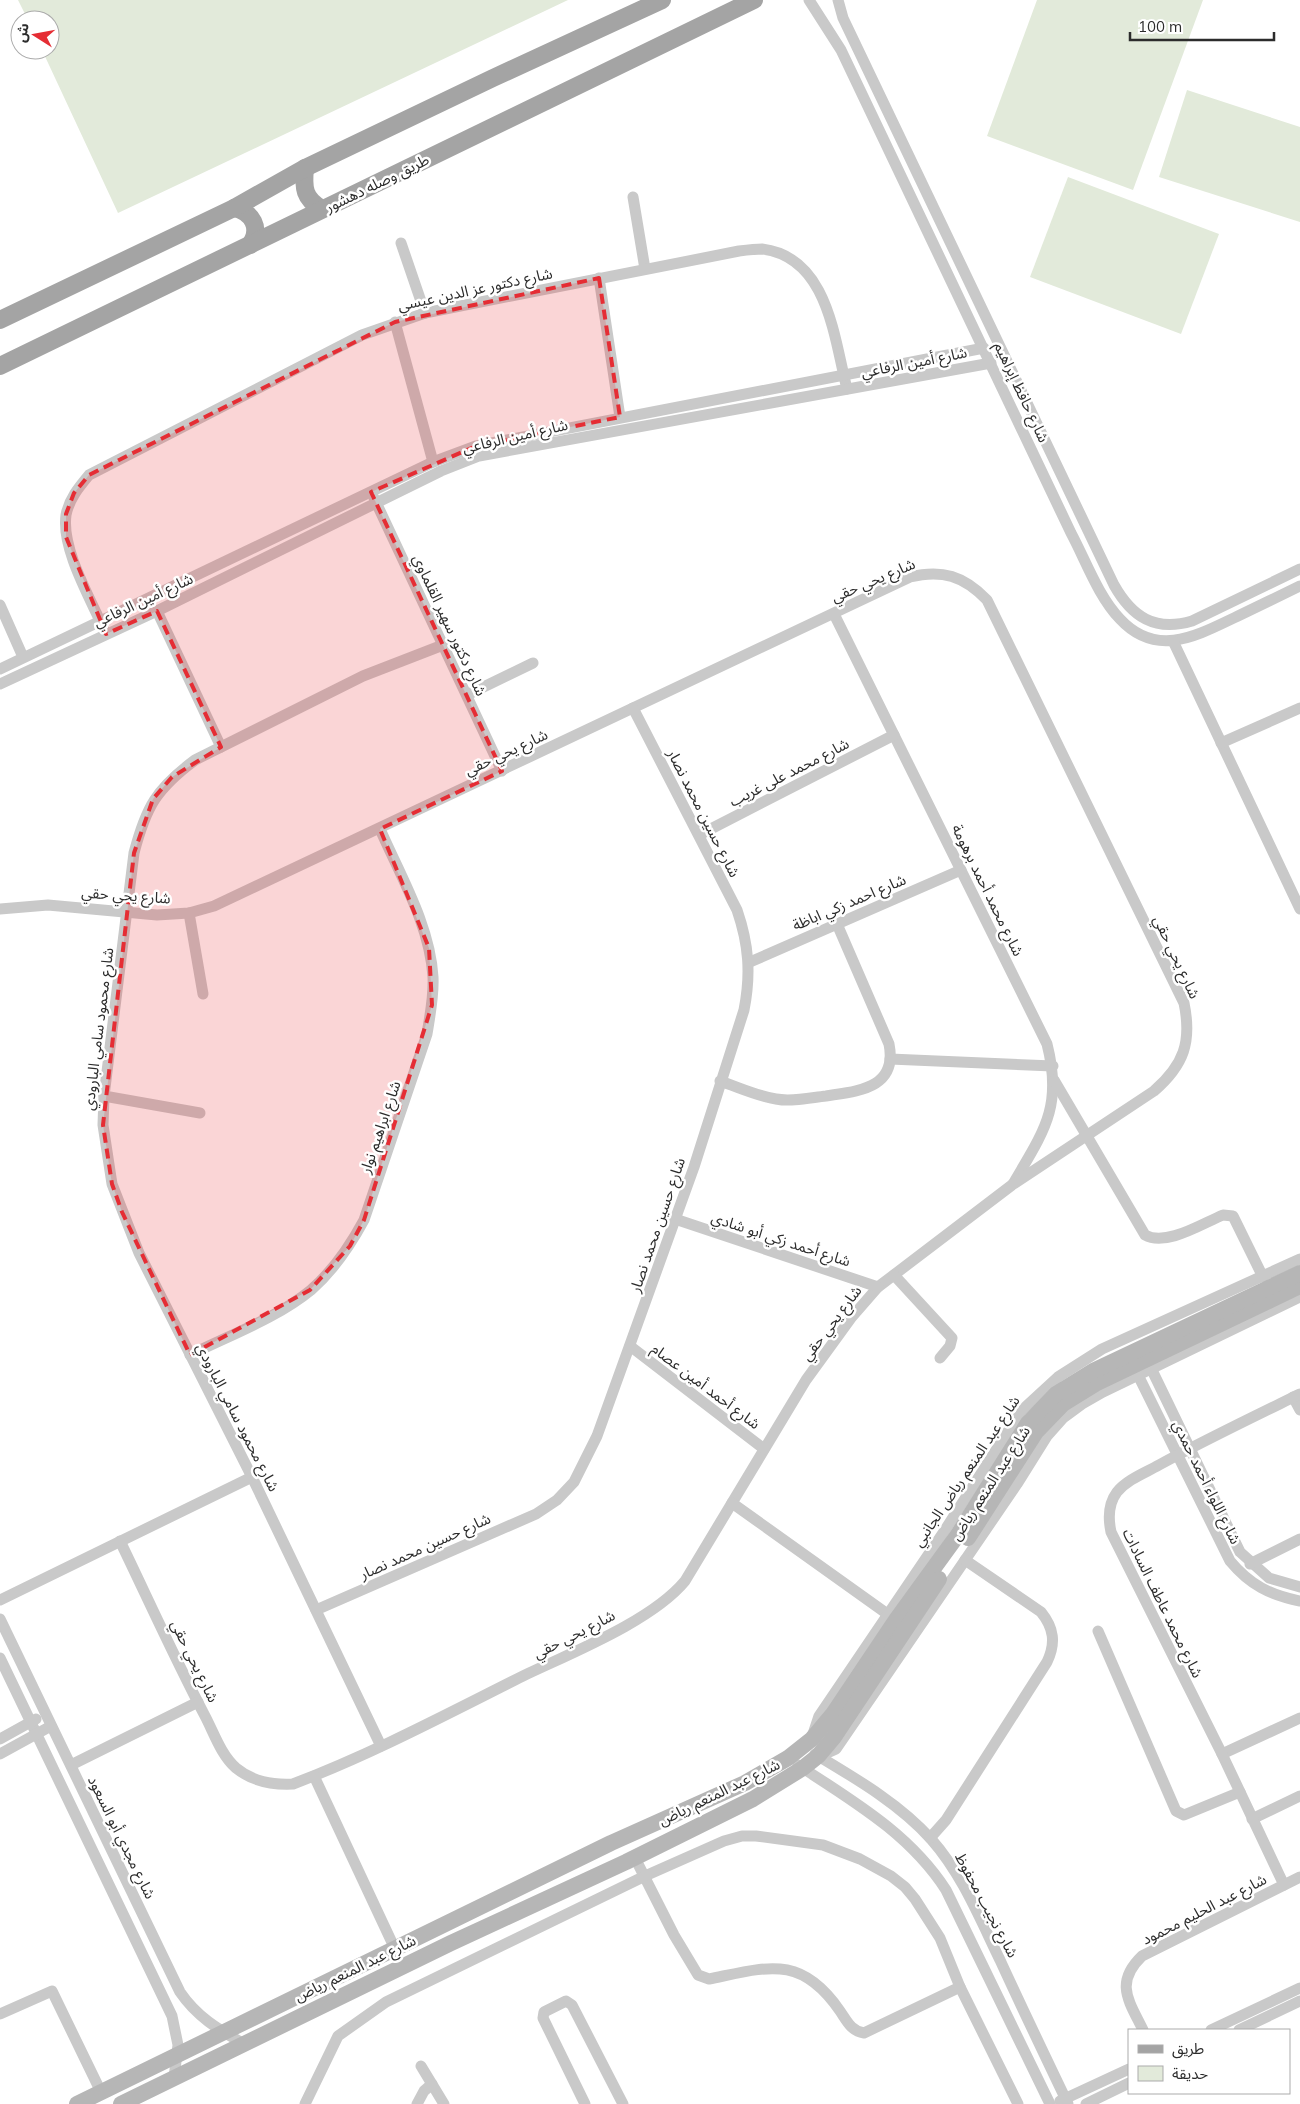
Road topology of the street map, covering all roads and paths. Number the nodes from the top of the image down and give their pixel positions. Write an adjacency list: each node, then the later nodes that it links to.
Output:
1 (662, 0): 7 (main road)
2 (754, 0): 10 (main road, طريق وصله دهشور)
3 (809, 0): 6 (street, شارع حافظ إبراهيم)
4 (838, 0): 5 (street, شارع حافظ إبراهيم)
5 (855, 44): 6 (street); 13 (street, شارع حافظ إبراهيم)
6 (841, 50): 14 (street, شارع حافظ إبراهيم)
7 (305, 168): 9 (main road); 10 (main road)
8 (633, 197): 15 (street)
9 (234, 208): 12 (main road); 18 (main road)
10 (322, 209): 12 (main road, طريق وصله دهشور)
11 (401, 243): 17 (street)
12 (250, 245): 22 (main road, طريق وصله دهشور)
13 (953, 247): 14 (street); 32 (street, شارع حافظ إبراهيم)
14 (940, 254): 20 (street, شارع حافظ إبراهيم)
15 (645, 269): 16 (street, شارع دكتور عز الدين عيسي); 23 (street, شارع دكتور عز الدين عيسي)
16 (599, 278): 17 (street, شارع دكتور عز الدين عيسي); 27 (street)
17 (425, 313): 19 (street, شارع دكتور عز الدين عيسي)
18 (0, 320)
19 (395, 322): 29 (street); 41 (street, شارع دكتور عز الدين عيسي)
20 (984, 348): 21 (street, شارع حافظ إبراهيم); 23 (street, شارع أمين الرفاعي)
21 (991, 363): 24 (street, شارع أمين الرفاعي); 33 (street, شارع حافظ إبراهيم)
22 (0, 366)
23 (844, 375): 24 (street, شارع دكتور عز الدين عيسي); 25 (street, شارع أمين الرفاعي)
24 (848, 389): 26 (street, شارع أمين الرفاعي)
25 (716, 400): 26 (street); 27 (street, شارع أمين الرفاعي)
26 (718, 413): 28 (street, شارع أمين الرفاعي)
27 (620, 417): 28 (street, شارع أمين الرفاعي)
28 (477, 451): 29 (street, شارع أمين الرفاعي); 31 (street, شارع أمين الرفاعي)
29 (433, 462): 30 (street, شارع أمين الرفاعي)
30 (371, 492): 31 (street, شارع دكتور سهير القلماوي); 41 (street, شارع أمين الرفاعي)
31 (377, 503): 39 (street, شارع أمين الرفاعي); 44 (street, شارع دكتور سهير القلماوي)
32 (1086, 525): 33 (street); 35 (street, شارع حافظ إبراهيم)
33 (1071, 533): 43 (street, شارع حافظ إبراهيم)
34 (1300, 569): 35 (street, شارع حافظ إبراهيم)
35 (1282, 578): 37 (street)
36 (1300, 586): 37 (street, شارع حافظ إبراهيم)
37 (1287, 592): 43 (street, شارع حافظ إبراهيم)
38 (0, 605): 45 (street)
39 (157, 611): 42 (street, شارع أمين الرفاعي); 54 (street)
40 (834, 614): 50 (street, شارع يحي حقي); 52 (street, شارع محمد أحمد برهومة); 72 (street, شارع يحي حقي)
41 (100, 620): 42 (street, شارع دكتور عز الدين عيسي); 45 (street, شارع أمين الرفاعي)
42 (106, 634): 48 (street, شارع أمين الرفاعي)
43 (1172, 641): 53 (street)
44 (443, 645): 49 (street, شارع دكتور سهير القلماوي); 54 (street, شارع محمود سامي البارودي)
45 (23, 658): 47 (street, شارع أمين الرفاعي)
46 (533, 663): 49 (street)
47 (0, 669)
48 (0, 684)
49 (466, 695): 55 (street, شارع دكتور سهير القلماوي)
50 (634, 708): 55 (street, شارع يحي حقي); 57 (street, شارع حسين محمد نصار)
51 (1300, 708): 53 (street)
52 (894, 735): 57 (street, شارع محمد على غريب); 58 (street, شارع محمد أحمد برهومة)
53 (1221, 743): 60 (street)
54 (220, 747): 61 (street, شارع محمود سامي البارودي)
55 (502, 771): 56 (street, شارع يحي حقي)
56 (380, 829): 62 (street, شارع يحي حقي); 84 (street, شارع ابراهيم نوار)
57 (699, 835): 64 (street, شارع حسين محمد نصار)
58 (961, 870): 63 (street, شارع احمد زكي اباظة); 67 (street, شارع محمد أحمد برهومة)
59 (0, 909): 61 (street, شارع يحي حقي)
60 (1300, 909)
61 (128, 911): 62 (street, شارع يحي حقي); 70 (street, شارع محمود سامي البارودي)
62 (189, 913): 65 (street)
63 (838, 924): 64 (street, شارع احمد زكي اباظة); 66 (street)
64 (750, 962): 69 (street, شارع حسين محمد نصار)
65 (203, 994)
66 (890, 1059): 67 (street); 69 (street)
67 (1053, 1066): 68 (street, شارع محمد أحمد برهومة)
68 (1054, 1080): 72 (street); 73 (street, شارع محمد أحمد برهومة)
69 (720, 1081): 74 (street, شارع حسين محمد نصار)
70 (104, 1096): 71 (street); 84 (street, شارع محمود سامي البارودي)
71 (200, 1113)
72 (1087, 1137): 73 (street, شارع يحي حقي); 78 (street)
73 (1012, 1185): 77 (street, شارع يحي حقي)
74 (675, 1219): 80 (street, شارع أحمد زكي أبو شادي); 83 (street, شارع حسين محمد نصار)
75 (1300, 1259): 78 (street)
76 (1300, 1272): 82 (street, شارع عبد المنعم رياض)
77 (894, 1275): 80 (street, شارع يحي حقي); 86 (street)
78 (1263, 1277): 82 (street)
79 (1300, 1286): 85 (street, شارع عبد المنعم رياض)
80 (878, 1287): 90 (street, شارع يحي حقي)
81 (1300, 1297): 85 (street)
82 (1208, 1310): 85 (street, شارع عبد المنعم رياض)
83 (630, 1346): 90 (street, شارع أحمد أمين عصام); 101 (street, شارع حسين محمد نصار)
84 (190, 1355): 92 (street, شارع محمود سامي البارودي)
85 (1137, 1357): 89 (street, شارع اللواء أحمد حمدي); 91 (street, شارع اللواء أحمد حمدي); 96 (street); 102 (street, شارع عبد المنعم رياض); 117 (street, شارع عبد المنعم رياض)
86 (940, 1358)
87 (1297, 1396): 88 (street); 89 (street, شارع محمد عاطف السادات)
88 (1300, 1410)
89 (1189, 1448): 91 (street, شارع محمد عاطف السادات); 97 (street, شارع اللواء أحمد حمدي)
90 (764, 1449): 93 (street, شارع يحي حقي)
91 (1177, 1455): 100 (street, شارع اللواء أحمد حمدي); 116 (street, شارع محمد عاطف السادات)
92 (252, 1477): 95 (street); 101 (street, شارع محمود سامي البارودي)
93 (732, 1502): 102 (street); 114 (street, شارع يحي حقي)
94 (1300, 1540): 97 (street)
95 (120, 1541): 99 (street); 106 (street, شارع يحي حقي)
96 (965, 1560): 117 (street); 125 (street)
97 (1250, 1564): 98 (street, شارع اللواء أحمد حمدي)
98 (1300, 1587)
99 (0, 1600)
100 (1300, 1601)
101 (316, 1610): 114 (street, شارع محمود سامي البارودي)
102 (891, 1617): 113 (street, شارع عبد المنعم رياض)
103 (0, 1620): 107 (street, شارع مجدي أبو السعود)
104 (1098, 1631): 122 (street)
105 (0, 1658): 109 (street)
106 (198, 1702): 119 (street); 121 (street, شارع يحي حقي)
107 (44, 1714): 109 (street); 110 (street, شارع مجدي أبو السعود)
108 (1300, 1718): 116 (street)
109 (30, 1723): 111 (street); 112 (street)
110 (50, 1726): 111 (street); 119 (street, شارع مجدي أبو السعود)
111 (36, 1735): 115 (street); 136 (street)
112 (0, 1739)
113 (807, 1743): 117 (street, شارع نجيب محفوظ); 118 (street, شارع عبد المنعم رياض)
114 (381, 1746): 121 (street, شارع يحي حقي)
115 (0, 1754)
116 (1222, 1754): 122 (street, شارع محمد عاطف السادات)
117 (818, 1755): 120 (street, شارع عبد المنعم رياض); 125 (street, شارع نجيب محفوظ)
118 (788, 1758): 120 (street, شارع نجيب محفوظ); 130 (street, شارع عبد المنعم رياض)
119 (71, 1765): 135 (street, شارع مجدي أبو السعود)
120 (803, 1768): 126 (street, شارع عبد المنعم رياض); 162 (street, شارع نجيب محفوظ)
121 (314, 1776): 134 (street)
122 (1240, 1792): 124 (street, شارع محمد عاطف السادات)
123 (1300, 1796): 124 (street)
124 (1252, 1819): 129 (street, شارع محمد عاطف السادات)
125 (930, 1838): 153 (street, شارع نجيب محفوظ)
126 (636, 1858): 127 (street); 132 (street, شارع عبد المنعم رياض)
127 (645, 1876): 137 (street); 137 (street); 156 (street)
128 (1300, 1877): 129 (street, شارع عبد الحليم محمود)
129 (1284, 1885): 141 (street, شارع عبد الحليم محمود)
130 (483, 1906): 131 (street, شارع عبد المنعم رياض); 132 (street)
131 (444, 1924): 133 (street); 134 (street, شارع عبد المنعم رياض)
132 (490, 1927): 133 (street, شارع عبد المنعم رياض)
133 (451, 1944): 145 (street, شارع عبد المنعم رياض)
134 (395, 1949): 144 (street, شارع عبد المنعم رياض)
135 (174, 1978): 136 (street); 144 (street, شارع مجدي أبو السعود)
136 (158, 1986): 146 (street)
137 (960, 1986): 161 (street)
138 (1300, 1988): 142 (street)
139 (1300, 2001): 143 (street)
140 (0, 2014): 152 (street)
141 (1143, 2029)
142 (1213, 2029)
143 (1241, 2029)
144 (223, 2032): 145 (street, شارع مجدي أبو السعود); 146 (street, شارع عبد المنعم رياض)
145 (244, 2044): 149 (street, شارع عبد المنعم رياض)
146 (177, 2055): 149 (street); 152 (street, شارع عبد المنعم رياض)
147 (421, 2066): 151 (street)
148 (1128, 2070): 153 (street)
149 (174, 2078): 155 (street, شارع عبد المنعم رياض)
150 (1128, 2083): 164 (street)
151 (432, 2084): 157 (street); 158 (street)
152 (101, 2092): 154 (street, شارع عبد المنعم رياض)
153 (1067, 2101): 163 (street)
154 (77, 2104)
155 (120, 2104)
156 (305, 2104)
157 (417, 2104)
158 (444, 2104)
159 (585, 2104): 160 (street)
160 (623, 2104)
161 (1018, 2104)
162 (1050, 2104)
163 (1054, 2104)
164 (1086, 2104)

